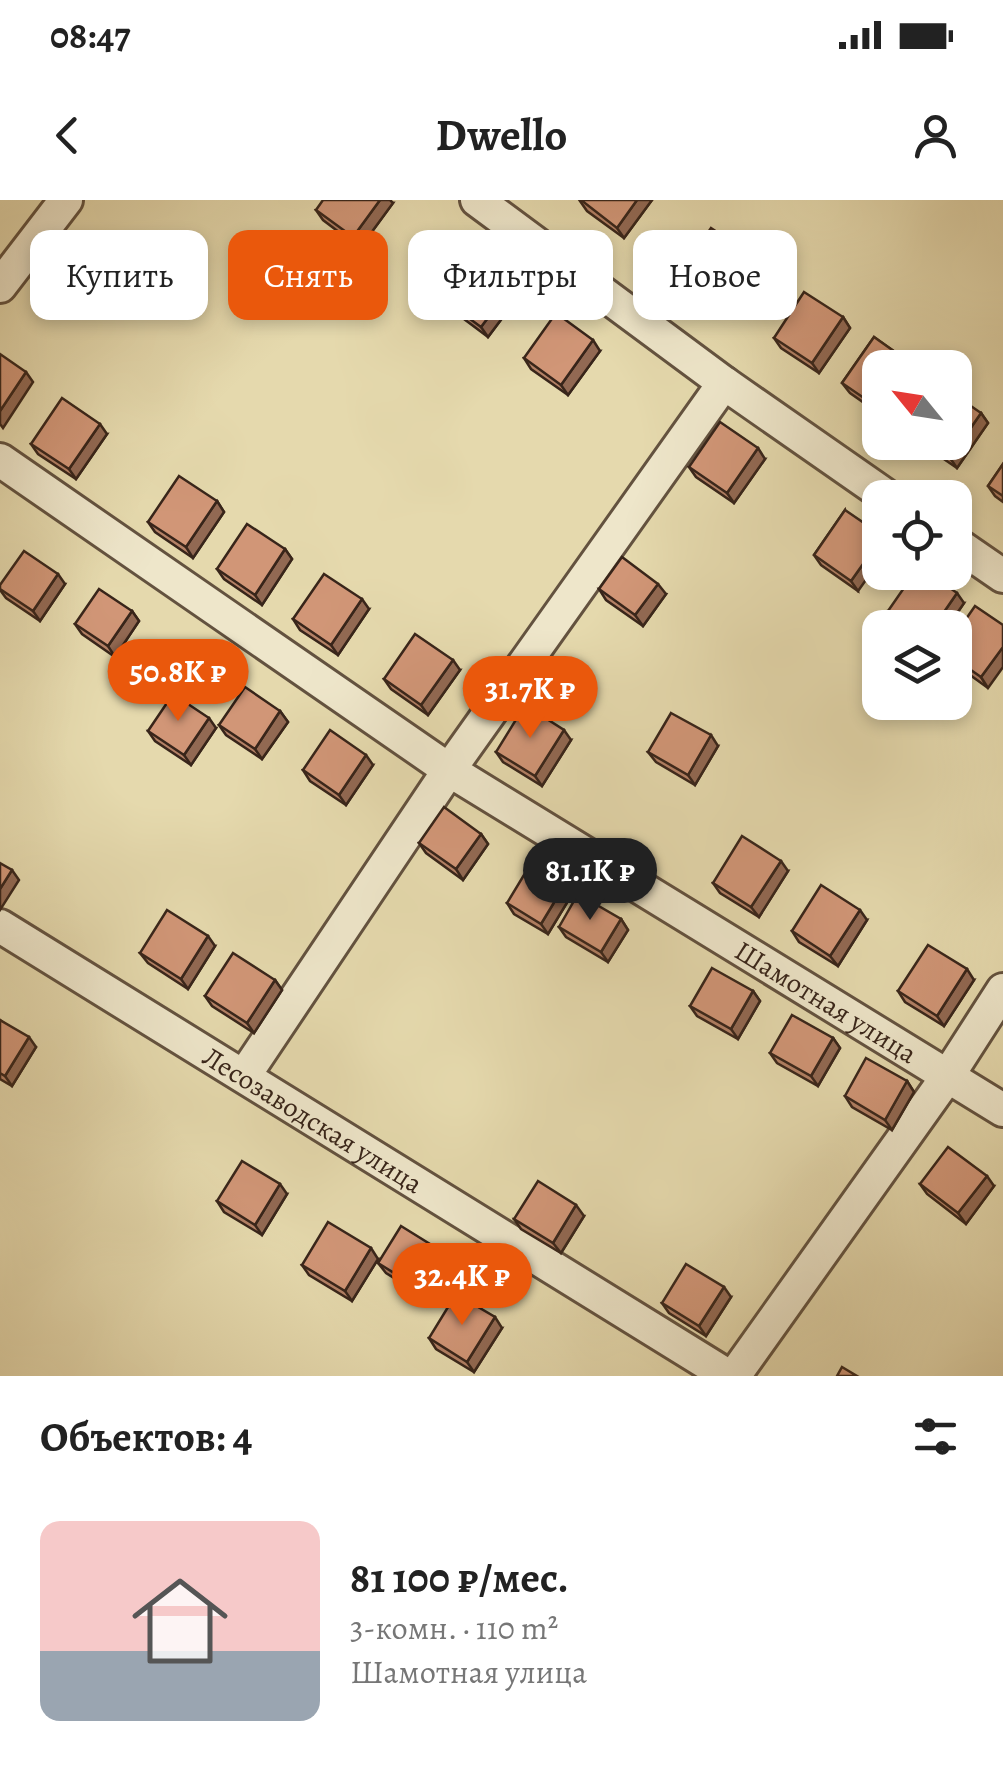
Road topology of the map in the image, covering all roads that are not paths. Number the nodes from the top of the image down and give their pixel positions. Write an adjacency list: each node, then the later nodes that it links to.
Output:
1 (66, 200): 3 (street)
2 (477, 200): 4 (street)
3 (0, 286)
4 (724, 382): 6 (street); 9 (street)
5 (0, 460): 9 (street, Шамотная улица)
6 (863, 480)
7 (972, 555): 8 (street)
8 (1003, 576)
9 (450, 770): 12 (street); 13 (street, Шамотная улица)
10 (0, 926): 12 (street, Лесозаводская улица)
11 (1003, 990): 13 (street)
12 (244, 1076): 15 (street, Лесозаводская улица)
13 (948, 1077): 14 (street, Шамотная улица); 15 (street)
14 (1003, 1110)
15 (731, 1376)

